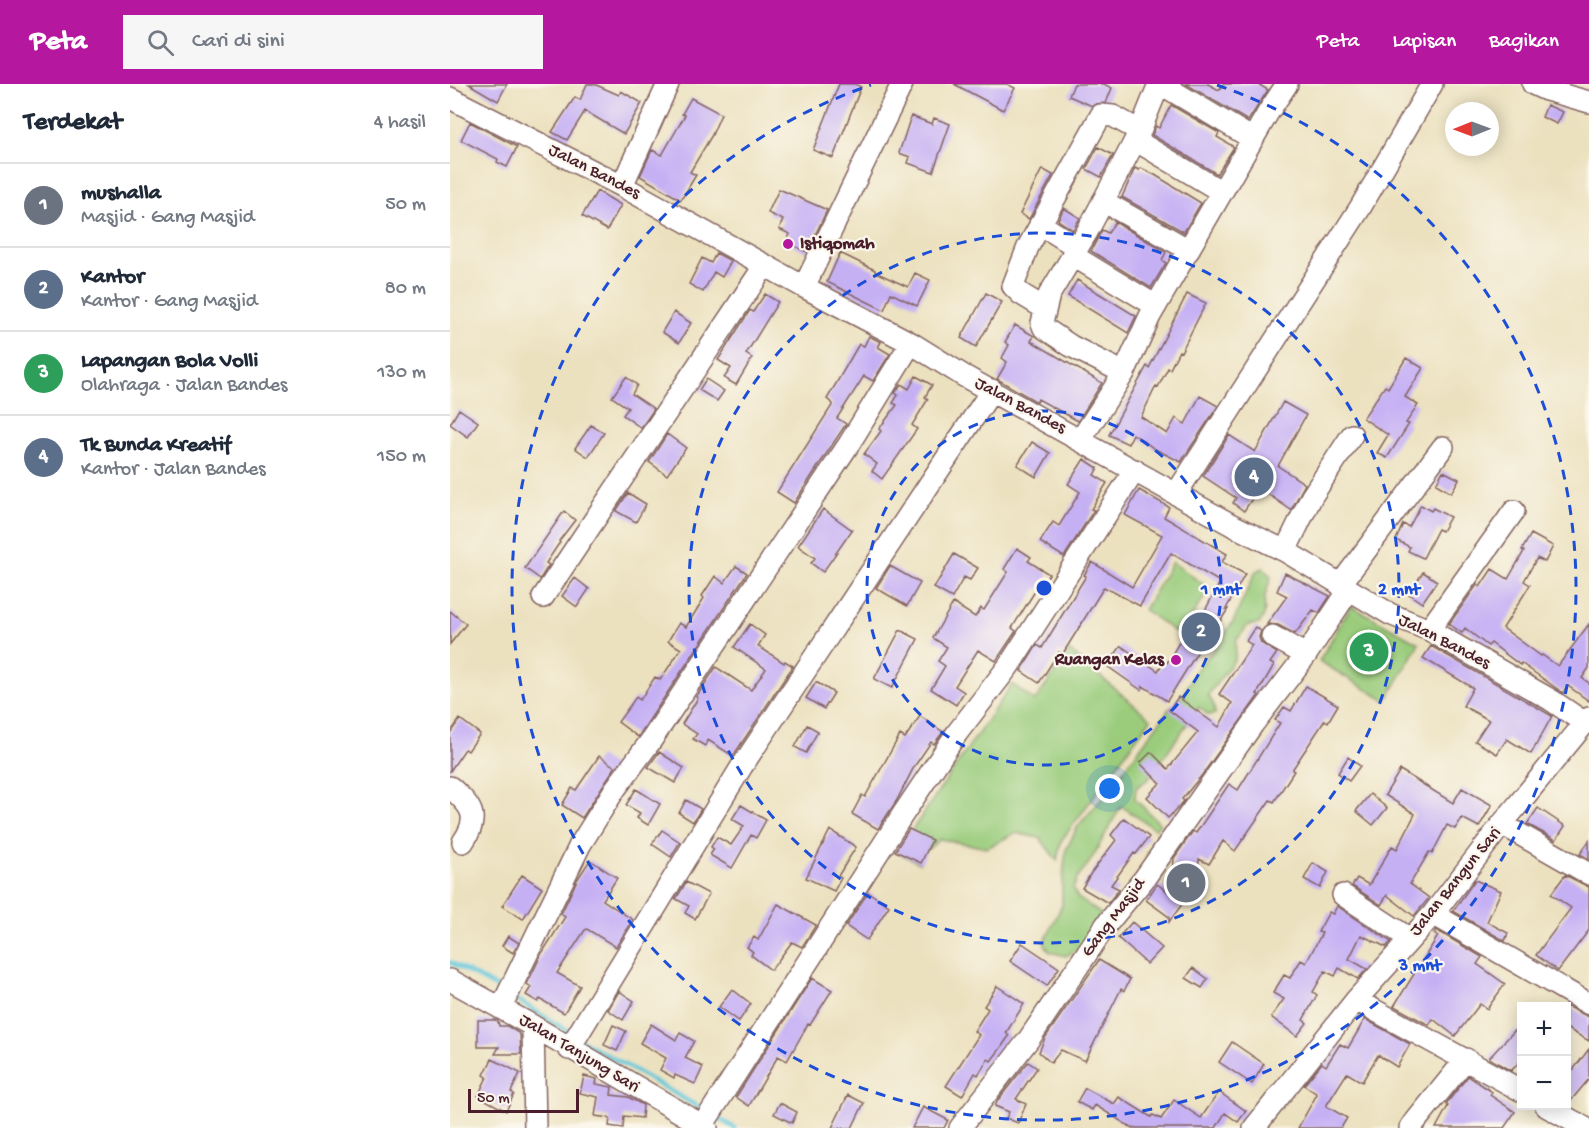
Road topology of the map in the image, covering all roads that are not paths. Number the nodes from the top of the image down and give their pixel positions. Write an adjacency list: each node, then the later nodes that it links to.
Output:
1 (452, 84): 8 (street)
2 (668, 84): 12 (street)
3 (902, 84): 19 (street)
4 (1160, 84): 10 (street); 11 (street)
5 (1287, 84): 11 (street)
6 (1432, 84): 29 (street)
7 (1533, 84): 9 (street)
8 (450, 96): 12 (street, Jalan Bandes)
9 (1582, 96)
10 (1138, 136): 13 (street); 14 (street); 15 (street)
11 (1253, 139): 13 (street)
12 (622, 186): 18 (street, Jalan Bandes)
13 (1222, 192): 16 (street)
14 (1103, 201): 16 (street); 17 (street)
15 (1040, 224): 17 (street); 21 (street)
16 (1189, 250): 20 (street)
17 (1075, 251): 20 (street); 21 (street)
18 (765, 264): 19 (street, Jalan Bandes); 33 (street)
19 (804, 287): 22 (street, Jalan Bandes)
20 (1155, 306): 23 (street)
21 (1044, 308): 23 (street)
22 (911, 343): 24 (street, Jalan Bandes); 47 (street)
23 (1124, 373): 26 (street)
24 (992, 390): 26 (street, Jalan Bandes); 50 (street)
25 (1352, 435): 31 (street)
26 (1081, 439): 28 (street, Jalan Bandes)
27 (1443, 447): 32 (street, Gang Masjid)
28 (1135, 470): 29 (street, Jalan Bandes); 54 (street)
29 (1176, 494): 31 (street, Jalan Bandes)
30 (1514, 511): 34 (street)
31 (1285, 551): 32 (street, Jalan Bandes)
32 (1345, 587): 34 (street, Jalan Bandes); 36 (street, Gang Masjid)
33 (543, 597)
34 (1429, 630): 37 (street, Jalan Bandes)
35 (1272, 636): 36 (street)
36 (1306, 655): 56 (street, Gang Masjid)
37 (1587, 720): 39 (street, Jalan Bangun Sari)
38 (450, 787): 40 (street)
39 (1502, 824): 41 (street); 43 (street, Jalan Bangun Sari)
40 (463, 842)
41 (1589, 874)
42 (1343, 895): 44 (street)
43 (1433, 914): 44 (street, Jalan Bangun Sari); 48 (street)
44 (1410, 939): 46 (street, Jalan Bangun Sari)
45 (450, 980): 47 (street, Jalan Tanjung Sari)
46 (1356, 1000): 51 (street); 57 (street, Jalan Bangun Sari)
47 (505, 1004): 49 (street, Jalan Tanjung Sari)
48 (1589, 1004)
49 (533, 1026): 50 (street, Jalan Tanjung Sari); 55 (street)
50 (572, 1044): 54 (street, Jalan Tanjung Sari)
51 (1466, 1059): 52 (street); 58 (street)
52 (1517, 1089)
53 (1553, 1110): 59 (street)
54 (702, 1123)
55 (535, 1128)
56 (960, 1128)
57 (1254, 1128)
58 (1410, 1128)
59 (1585, 1128)

